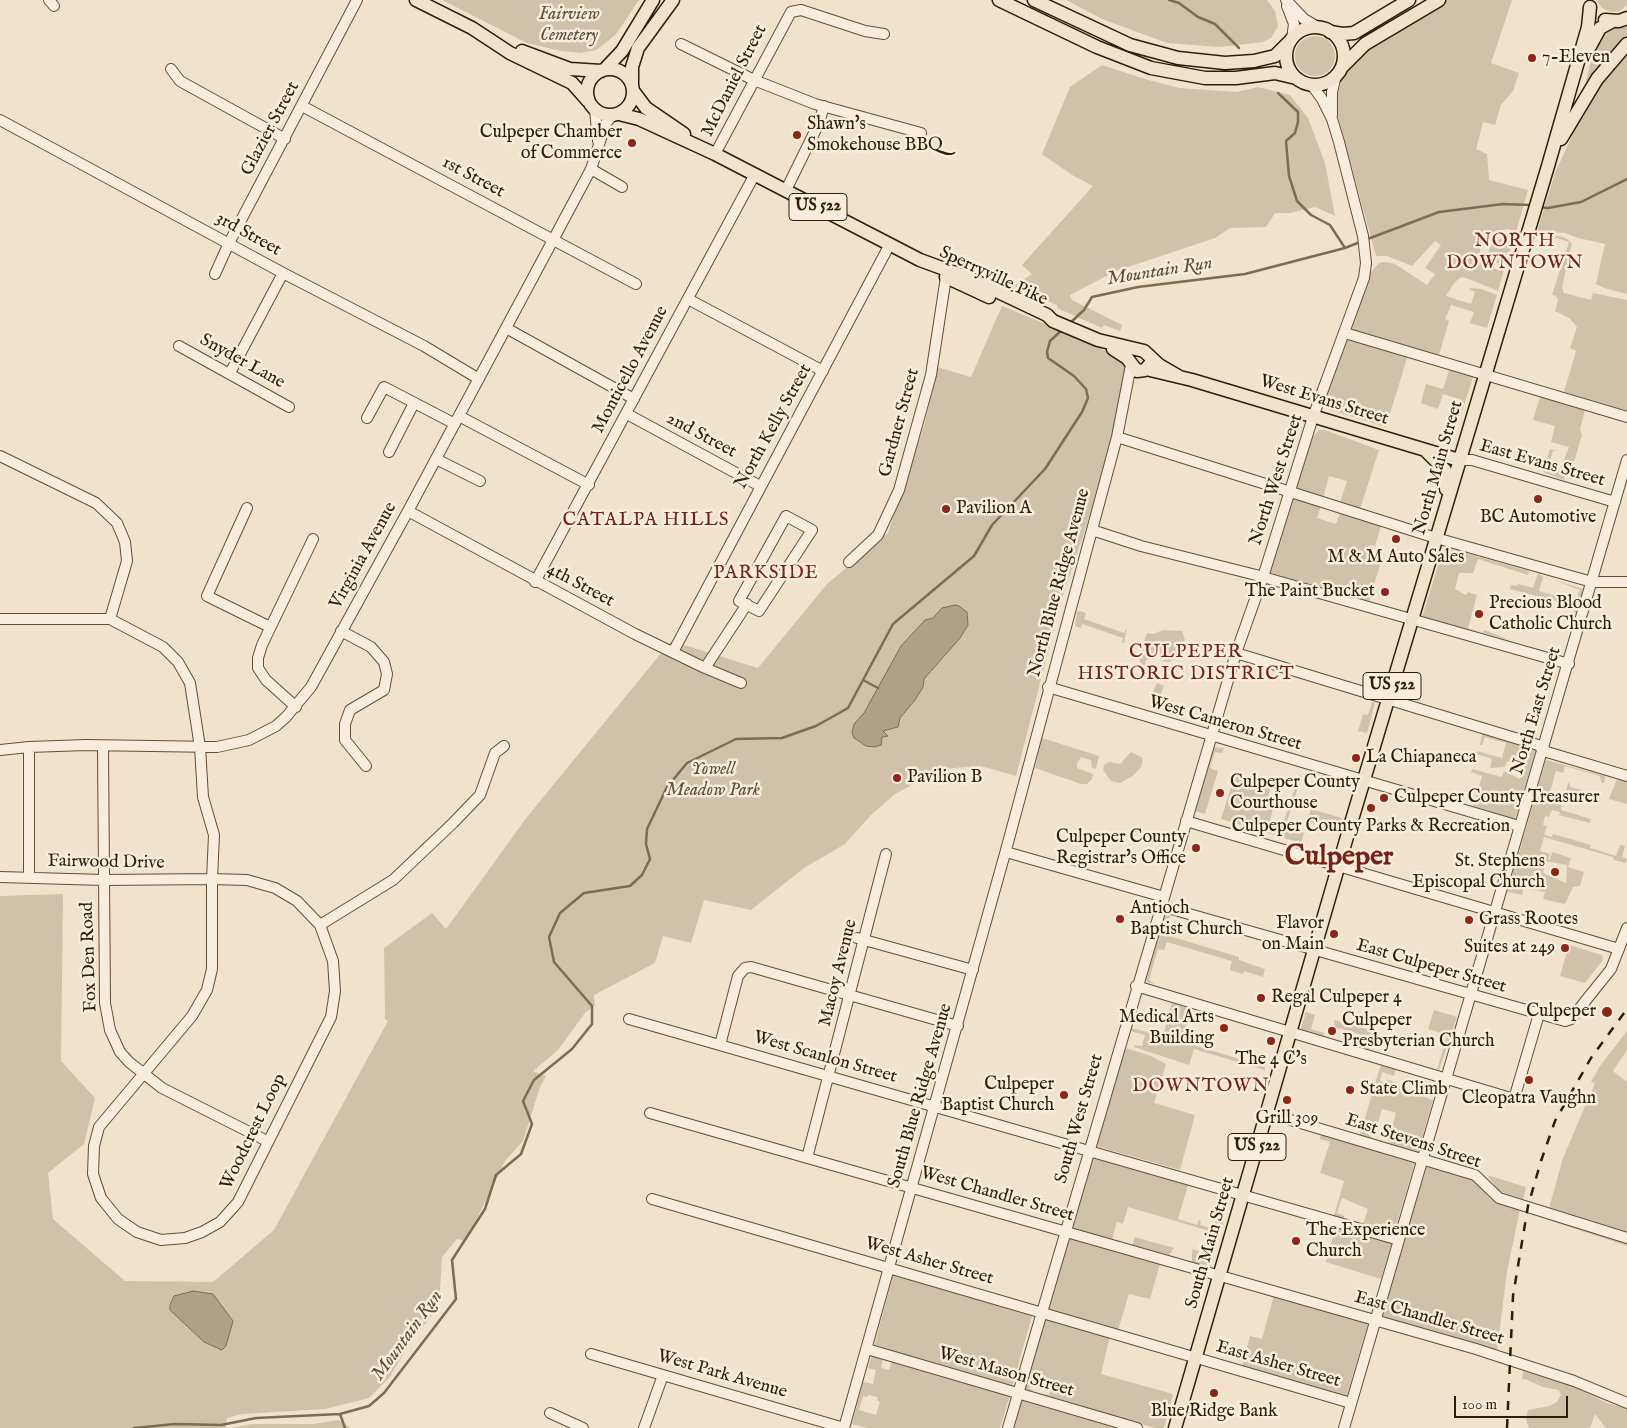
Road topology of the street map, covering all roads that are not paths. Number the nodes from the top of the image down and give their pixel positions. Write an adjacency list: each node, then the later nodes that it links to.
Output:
1 (357, 0): 28 (street, Glazier Street)
2 (416, 0): 15 (main road, US 522)
3 (653, 0): 20 (main road)
4 (673, 0): 26 (main road)
5 (999, 0): 22 (main road)
6 (1034, 0): 16 (main road)
7 (1286, 0): 13 (street); 16 (street)
8 (1409, 0): 13 (main road)
9 (1439, 0): 21 (main road)
10 (1589, 3): 12 (main road, North Main Street); 24 (main road, North Main Street)
11 (1627, 18): 12 (main road, North Main Street)
12 (1613, 21): 24 (main road, North Main Street)
13 (1325, 30): 16 (main road); 21 (main road)
14 (884, 34): 23 (street, McDaniel Street)
15 (486, 36): 20 (main road, US 522); 27 (main road, US 522)
16 (1291, 40): 22 (main road)
17 (681, 44): 23 (street)
18 (1627, 44): 37 (main road)
19 (171, 69): 34 (street)
20 (603, 70): 26 (main road, US 522); 27 (main road)
21 (1338, 72): 25 (main road); 31 (street, North West Street)
22 (1296, 78): 25 (main road)
23 (754, 80): 29 (street); 36 (street, McDaniel Street)
24 (1572, 81): 37 (main road, North Main Street)
25 (1311, 84): 31 (street, North West Street)
26 (633, 88): 30 (main road); 36 (main road, Sperryville Pike / US 522)
27 (591, 105): 30 (main road, US 522); 35 (street, Virginia Avenue)
28 (302, 106): 34 (street, Glazier Street); 42 (street, 1st Street)
29 (824, 106): 33 (street); 41 (street)
30 (616, 115): 35 (street, Virginia Avenue); 36 (main road, Sperryville Pike / US 522)
31 (1332, 119): 53 (street, North West Street)
32 (0, 120): 43 (street, 3rd Street)
33 (921, 133)
34 (285, 139): 43 (street, Glazier Street)
35 (598, 145): 38 (street, Virginia Avenue)
36 (715, 154): 39 (main road, Sperryville Pike / US 522)
37 (1548, 166): 61 (main road, North Main Street)
38 (591, 169): 40 (street); 42 (street, Virginia Avenue)
39 (755, 174): 41 (main road, Sperryville Pike / US 522); 50 (street, Monticello Avenue)
40 (622, 187)
41 (786, 190): 44 (main road, Sperryville Pike / US 522)
42 (554, 240): 49 (street, 1st Street); 52 (street, Virginia Avenue)
43 (229, 243): 46 (street, 3rd Street); 47 (street, Glazier Street)
44 (890, 244): 45 (main road, Sperryville Pike / US 522); 59 (street, North Kelly Street)
45 (920, 260): 48 (main road, Sperryville Pike / US 522); 51 (main road, Sperryville Pike / US 522)
46 (283, 273): 60 (street); 63 (street, 3rd Street)
47 (215, 274)
48 (946, 277): 51 (main road, Sperryville Pike / US 522); 90 (street, Gardner Street)
49 (632, 282)
50 (688, 299): 59 (street); 64 (street, Monticello Avenue)
51 (1053, 321): 54 (main road, Sperryville Pike / US 522)
52 (506, 328): 63 (street, Virginia Avenue); 64 (street)
53 (1345, 333): 61 (street); 68 (street, North West Street)
54 (1098, 340): 56 (main road, Sperryville Pike / US 522); 58 (main road, Sperryville Pike / US 522)
55 (179, 346): 60 (street, Snyder Lane)
56 (1137, 351): 57 (main road, US 522); 58 (main road)
57 (1150, 356): 58 (main road); 62 (main road, West Evans Street / US 522)
58 (1137, 367): 62 (main road, West Evans Street / US 522); 72 (street, North Blue Ridge Avenue)
59 (823, 371): 81 (street, North Kelly Street)
60 (230, 373): 66 (street, Snyder Lane)
61 (1484, 375): 69 (street); 77 (main road, North Main Street)
62 (1178, 376): 68 (main road, West Evans Street / US 522)
63 (479, 379): 71 (street, Virginia Avenue)
64 (634, 399): 67 (street, Monticello Avenue)
65 (414, 403): 70 (street); 71 (street); 74 (street)
66 (289, 407)
67 (626, 414): 80 (street, Monticello Avenue); 81 (street, 2nd Street)
68 (1313, 417): 73 (main road, West Evans Street / US 522); 82 (street, North West Street)
69 (1627, 417)
70 (368, 418)
71 (457, 420): 76 (street, Virginia Avenue); 80 (street)
72 (1117, 437): 82 (street); 87 (street, North Blue Ridge Avenue)
73 (1424, 450): 77 (main road, West Evans Street / US 522); 84 (main road, US 522)
74 (390, 452)
75 (0, 456): 97 (street)
76 (436, 459): 79 (street); 86 (street, Virginia Avenue)
77 (1459, 460): 83 (street, East Evans Street); 84 (main road, North Main Street / US 522)
78 (1627, 460): 83 (street, North East Street)
79 (480, 481)
80 (589, 485): 92 (street, Monticello Avenue)
81 (760, 486): 101 (street, North Kelly Street)
82 (1289, 491): 88 (street); 91 (street, North West Street)
83 (1615, 502): 93 (street, North East Street)
84 (1445, 507): 88 (main road, North Main Street / US 522)
85 (247, 508): 99 (street)
86 (408, 511): 92 (street, 4th Street); 100 (street, Virginia Avenue)
87 (1092, 530): 91 (street); 106 (street, North Blue Ridge Avenue)
88 (1436, 538): 93 (street); 98 (main road, North Main Street / US 522)
89 (313, 539): 99 (street)
90 (849, 562)
91 (1263, 577): 98 (street); 102 (street, North West Street)
92 (535, 582): 101 (street, 4th Street)
93 (1592, 582): 94 (street); 103 (street, North East Street)
94 (1627, 582)
95 (747, 604): 95 (street); 104 (street)
96 (0, 619): 97 (street)
97 (110, 619): 113 (street)
98 (1413, 620): 103 (street); 107 (main road, North Main Street / US 522)
99 (270, 627): 108 (street)
100 (342, 631): 108 (street, Virginia Avenue); 116 (street)
101 (672, 652): 104 (street, 4th Street)
102 (1236, 653): 107 (street); 109 (street, North West Street)
103 (1569, 664): 114 (street, North East Street)
104 (705, 668): 105 (street, 4th Street)
105 (741, 683)
106 (1048, 687): 109 (street, West Cameron Street); 117 (street, North Blue Ridge Avenue)
107 (1388, 700): 114 (street); 119 (main road, North Main Street / US 522)
108 (296, 708): 113 (street, Virginia Avenue)
109 (1210, 736): 119 (street, West Cameron Street); 120 (street, North West Street)
110 (103, 746): 112 (street, Virginia Avenue); 113 (street, Virginia Avenue); 128 (street, Fox Den Road)
111 (504, 746): 131 (street)
112 (28, 747): 115 (street, Virginia Avenue); 126 (street)
113 (200, 747): 127 (street)
114 (1543, 749): 118 (street); 121 (street, North East Street)
115 (0, 750)
116 (366, 766)
117 (1026, 771): 122 (street, South Blue Ridge Avenue)
118 (1627, 776)
119 (1364, 781): 121 (street, West Cameron Street); 124 (main road, North Main Street / US 522)
120 (1186, 821): 124 (street); 129 (street, South West Street)
121 (1519, 826): 130 (street, North East Street)
122 (1006, 852): 129 (street, East Culpeper Street); 136 (street, South Blue Ridge Avenue)
123 (886, 854): 133 (street, Macoy Avenue)
124 (1339, 865): 130 (street); 135 (main road, South Main Street / US 522)
125 (0, 877): 126 (street, Fairwood Drive)
126 (29, 878): 128 (street, Fairwood Drive)
127 (212, 879): 128 (street, Fairwood Drive); 131 (street, Woodcrest Loop); 145 (street, Woodcrest Loop)
128 (104, 880): 145 (street, Fox Den Road)
129 (1162, 901): 135 (street, East Culpeper Street); 137 (street, South West Street)
130 (1493, 912): 134 (street); 139 (street, North East Street)
131 (320, 925): 151 (street, Woodcrest Loop)
132 (1627, 928): 134 (street)
133 (861, 939): 136 (street); 138 (street, Macoy Avenue)
134 (1619, 949): 140 (street, East Culpeper Street)
135 (1314, 951): 139 (street, East Culpeper Street); 143 (main road, South Main Street / US 522)
136 (973, 970): 142 (street, South Blue Ridge Avenue)
137 (1136, 986): 143 (street); 152 (street, South West Street)
138 (850, 995): 142 (street); 144 (street); 146 (street, Macoy Avenue)
139 (1469, 995): 140 (street, East Culpeper Street); 147 (street, North East Street)
140 (1539, 1014): 147 (street)
141 (629, 1019): 144 (street, West Scanlon Street)
142 (958, 1026): 148 (street, South Blue Ridge Avenue)
143 (1290, 1032): 147 (street); 150 (main road, South Main Street / US 522)
144 (720, 1045): 146 (street, West Scanlon Street)
145 (142, 1074): 151 (street, Fox Den Road); 151 (street, Woodcrest Loop)
146 (829, 1076): 148 (street, West Scanlon Street); 153 (street, Macoy Avenue)
147 (1445, 1079): 154 (street, North East Street)
148 (936, 1107): 152 (street, West Scanlon Street); 155 (street, South Blue Ridge Avenue)
149 (650, 1113): 153 (street, West Chandler Street)
150 (1267, 1113): 154 (street, East Stevens Street); 156 (main road, South Main Street / US 522)
151 (267, 1141)
152 (1088, 1150): 156 (street, West Scanlon Street); 158 (street, South West Street)
153 (807, 1158): 155 (street, West Chandler Street)
154 (1422, 1160): 159 (street, East Stevens Street); 160 (street, North East Street)
155 (912, 1188): 158 (street, West Chandler Street); 161 (street, South Blue Ridge Avenue)
156 (1243, 1194): 160 (street, West Scanlon Street); 162 (main road, South Main Street / US 522)
157 (652, 1199): 161 (street, West Asher Street)
158 (1064, 1231): 162 (street, West Chandler Street); 163 (street, South West Street)
159 (1627, 1238)
160 (1399, 1240): 164 (street, North East Street)
161 (890, 1268): 163 (street, West Asher Street); 165 (street, South Blue Ridge Avenue)
162 (1219, 1276): 164 (street, East Chandler Street); 167 (main road, South Main Street / US 522)
163 (1041, 1312): 167 (street, West Asher Street); 169 (street, South West Street)
164 (1376, 1320): 170 (street, North East Street); 171 (street, East Chandler Street)
165 (867, 1349): 169 (street, West Mason Street); 175 (street, South Blue Ridge Avenue)
166 (591, 1354): 168 (street, West Park Avenue)
167 (1196, 1358): 170 (street, East Asher Street); 178 (main road, South Main Street / US 522)
168 (663, 1375): 174 (street); 175 (street, West Park Avenue)
169 (1018, 1393): 176 (street, South West Street); 177 (street, West Mason Street)
170 (1351, 1403): 179 (street, North East Street)
171 (1627, 1403)
172 (550, 1413): 173 (street)
173 (583, 1428)
174 (644, 1428)
175 (844, 1428)
176 (1008, 1428)
177 (1137, 1428)
178 (1175, 1428)
179 (1344, 1428)

